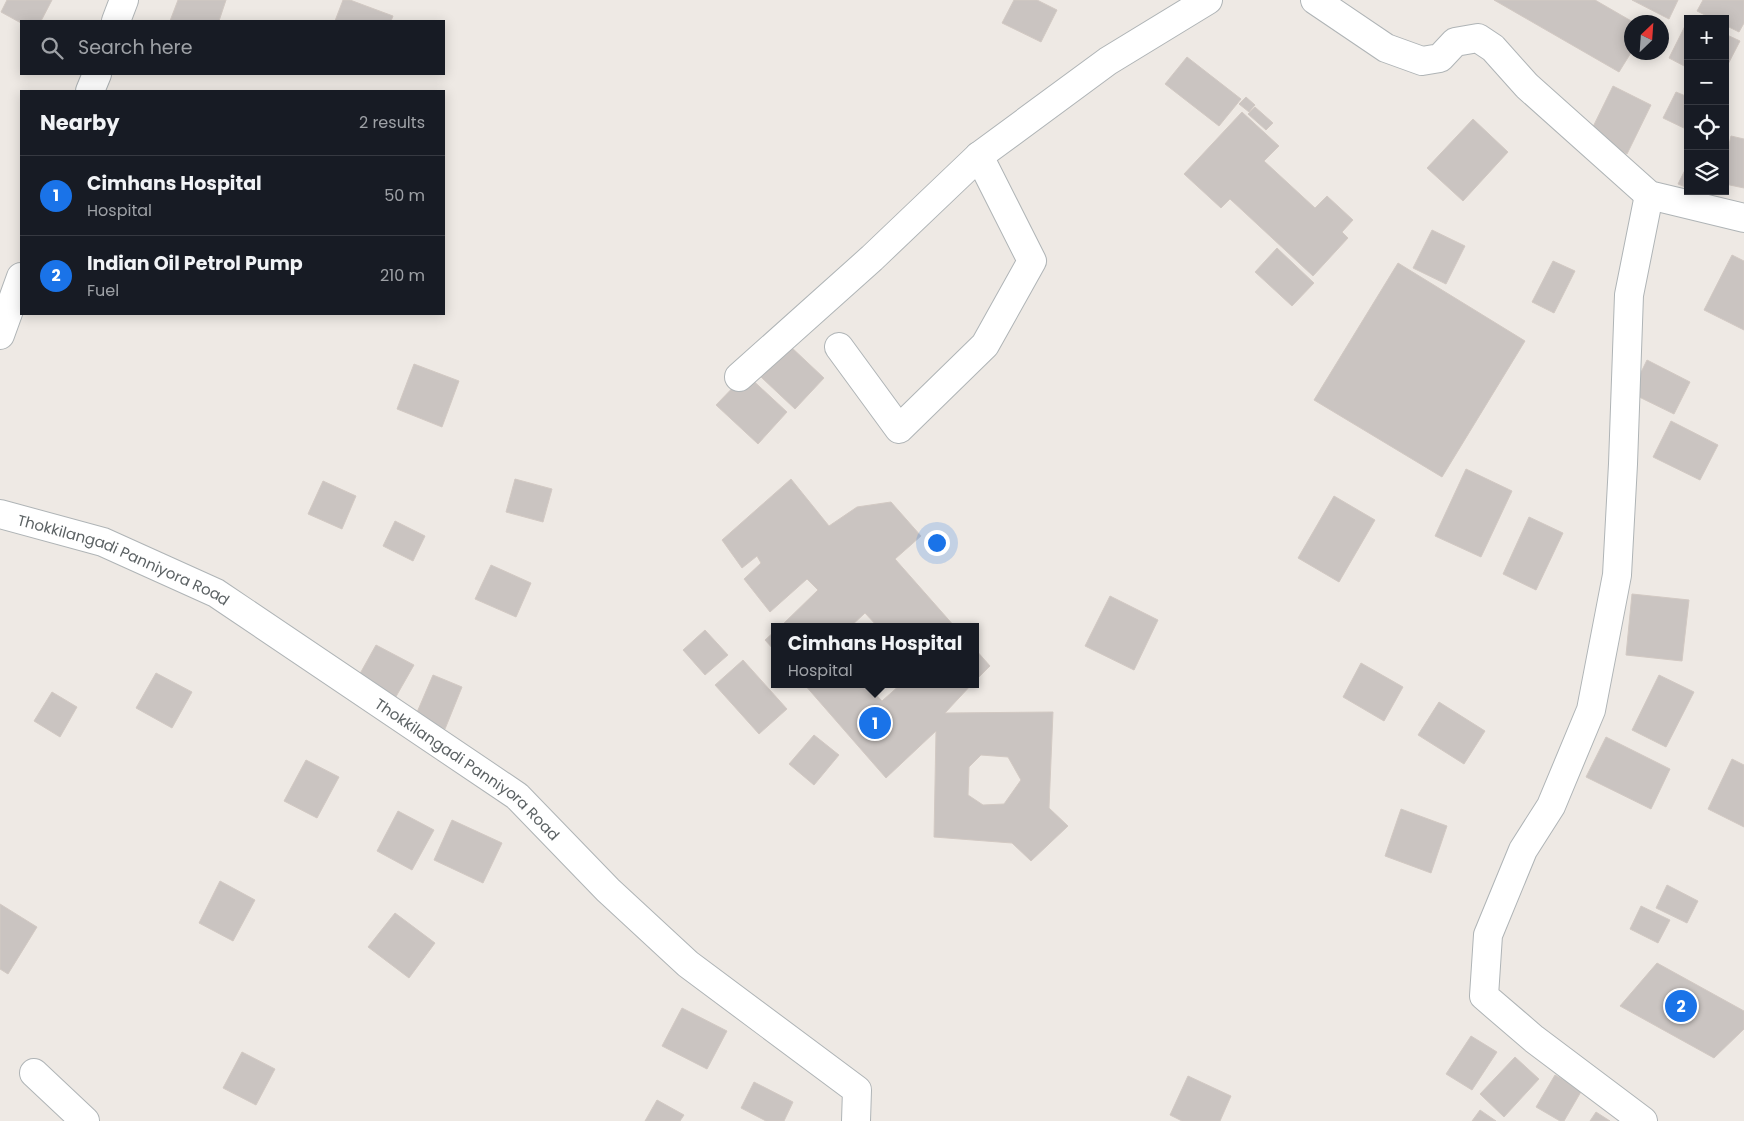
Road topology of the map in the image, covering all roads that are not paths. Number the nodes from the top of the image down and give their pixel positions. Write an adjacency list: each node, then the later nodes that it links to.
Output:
1 (124, 0): 4 (street)
2 (1208, 0): 7 (street)
3 (1315, 0): 8 (street)
4 (116, 20)
5 (97, 75): 6 (street)
6 (90, 90)
7 (979, 156): 12 (street); 13 (street)
8 (1648, 195): 9 (street); 18 (street)
9 (1744, 218)
10 (20, 280): 11 (street)
11 (0, 335)
12 (839, 347)
13 (739, 377)
14 (0, 514): 17 (street, Thokkilangadi Panniyora Road)
15 (34, 1073): 16 (street)
16 (85, 1121)
17 (856, 1121)
18 (1643, 1121)

